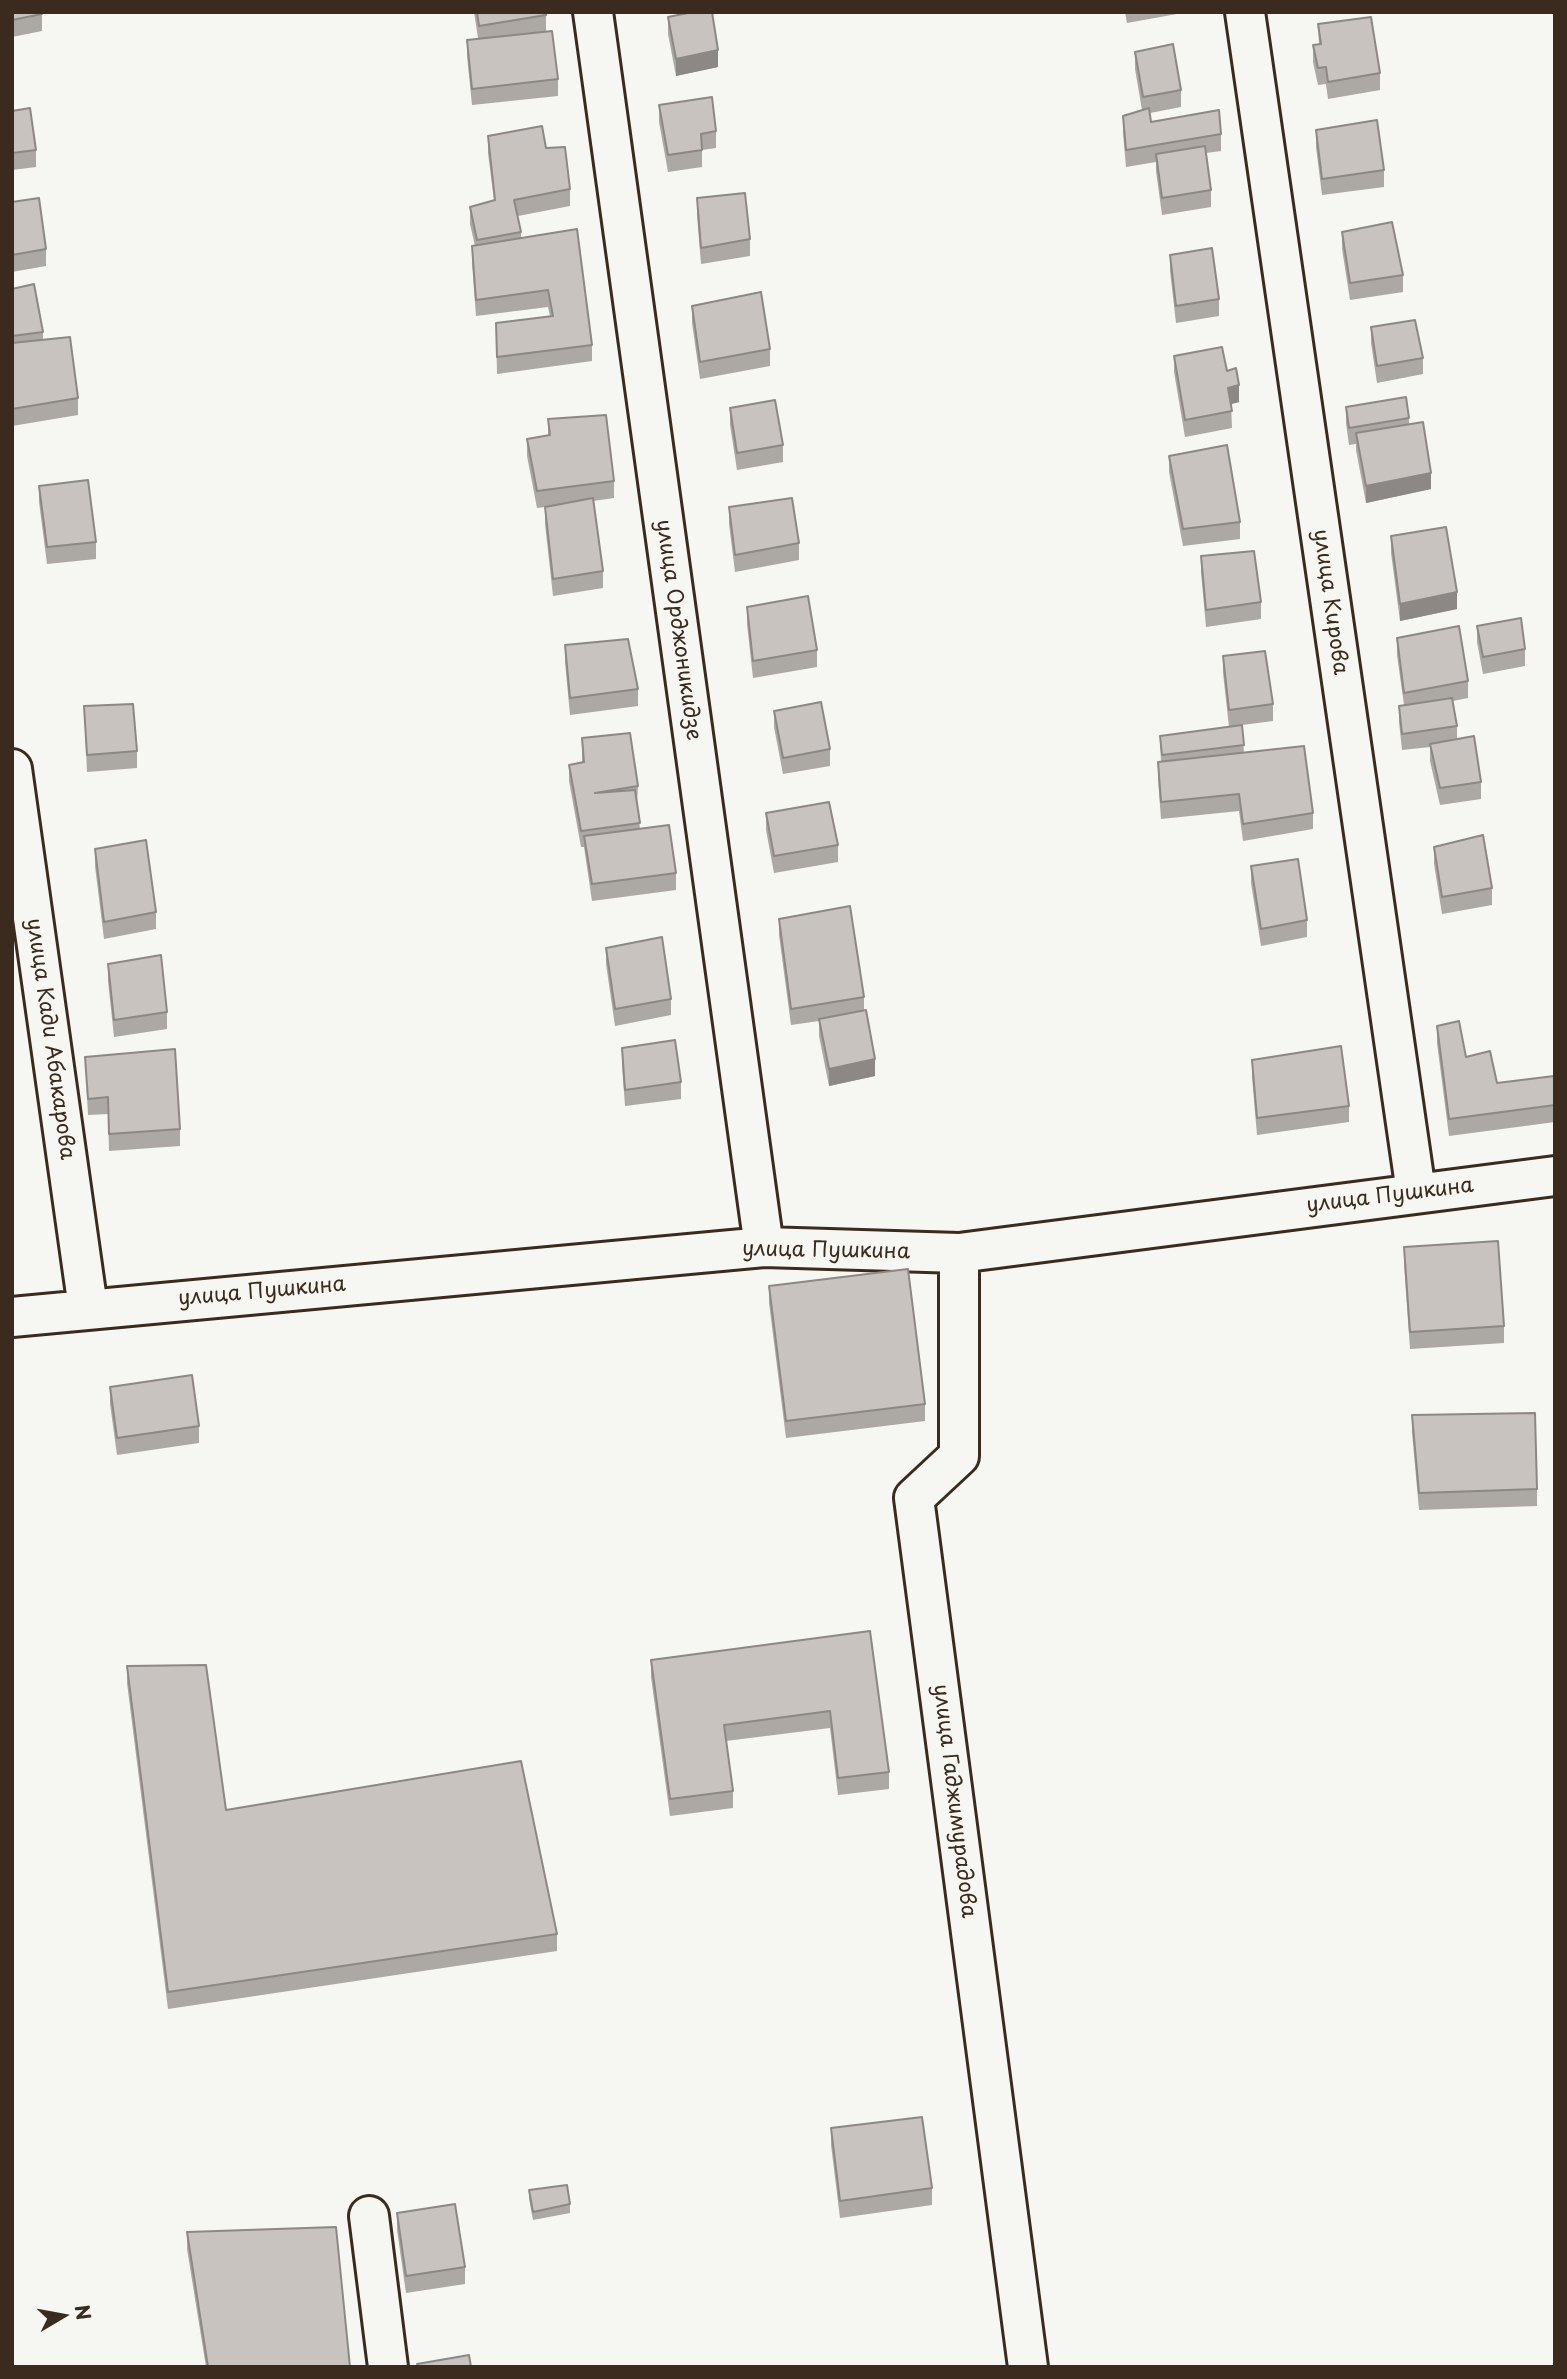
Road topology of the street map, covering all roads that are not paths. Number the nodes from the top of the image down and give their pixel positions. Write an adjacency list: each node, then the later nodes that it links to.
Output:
1 (593, 12): 6 (street, улица Орджоникидзе)
2 (1245, 12): 5 (street, улица Кирова)
3 (12, 769): 8 (street, улица Кади Абакарова)
4 (1555, 1176): 5 (street, улица Пушкина)
5 (1416, 1192): 7 (street, улица Пушкина)
6 (764, 1247): 7 (street, улица Пушкина); 8 (street, улица Пушкина)
7 (959, 1253): 12 (street, улица Гаджимурадова)
8 (89, 1308): 9 (street, улица Пушкина)
9 (12, 1317)
10 (369, 2216): 11 (street)
11 (388, 2367)
12 (1028, 2367)

